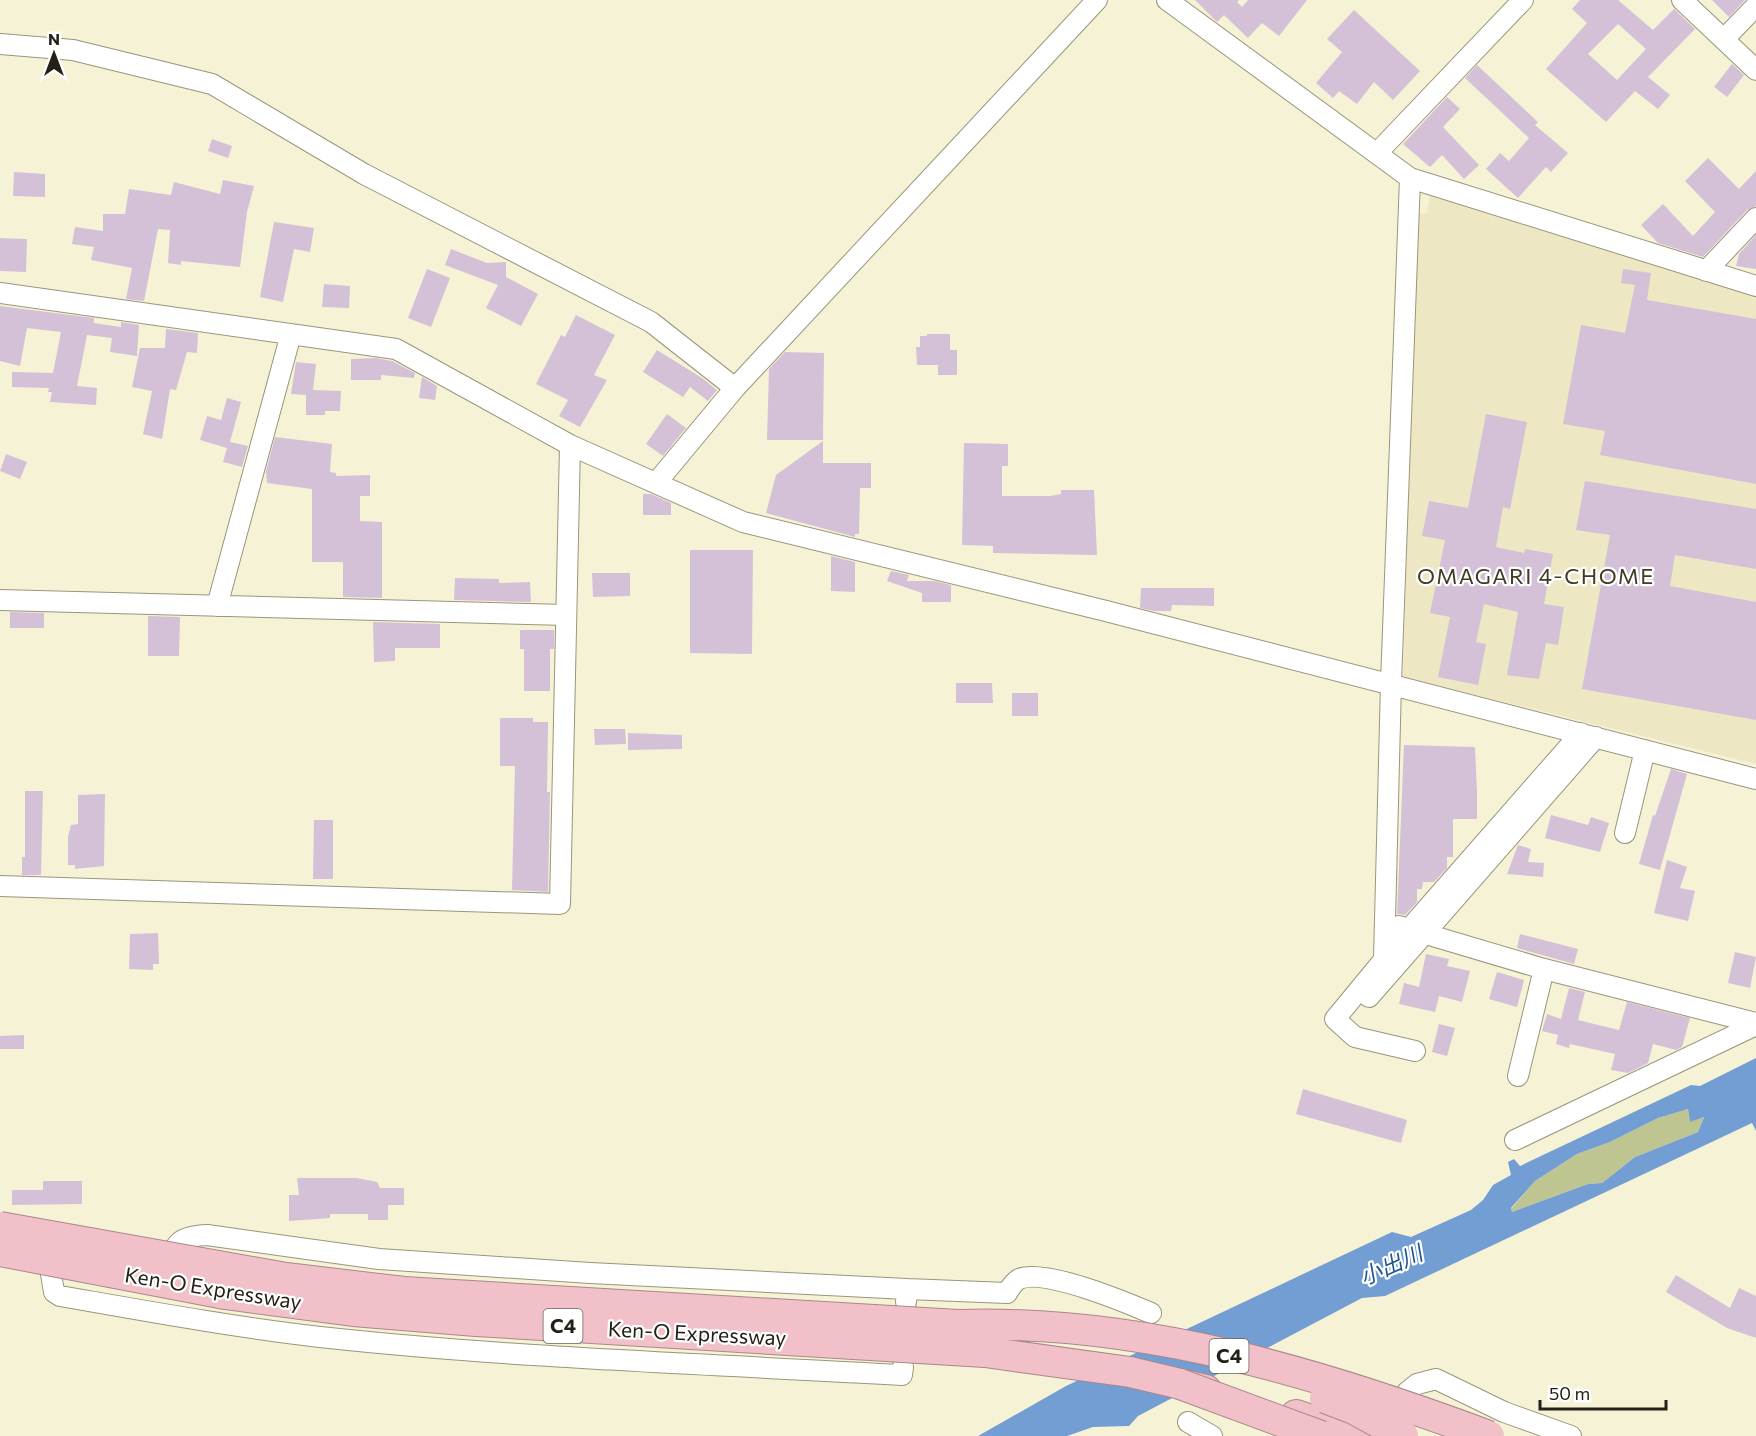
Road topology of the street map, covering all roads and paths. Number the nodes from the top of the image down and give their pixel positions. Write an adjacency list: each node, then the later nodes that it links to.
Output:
1 (1097, 0): 16 (street)
2 (1167, 0): 9 (street)
3 (1523, 0): 9 (street)
4 (1684, 1): 6 (street)
5 (1756, 6): 6 (street)
6 (1724, 39): 8 (street)
7 (0, 44): 16 (street)
8 (1756, 70)
9 (1377, 153): 10 (street)
10 (1410, 178): 12 (street); 22 (street)
11 (1756, 218): 12 (street)
12 (1706, 271): 13 (street)
13 (1756, 286)
14 (0, 293): 15 (street)
15 (291, 334): 17 (street); 20 (street)
16 (735, 388): 18 (street)
17 (570, 445): 18 (street); 21 (street)
18 (656, 483): 22 (street)
19 (0, 600): 20 (street)
20 (217, 606): 21 (street)
21 (566, 615): 27 (street)
22 (1391, 683): 23 (street); 28 (street)
23 (1589, 735): 24 (street); 29 (street)
24 (1645, 750): 25 (street); 26 (street)
25 (1756, 778)
26 (1625, 833)
27 (0, 886)
28 (1385, 924): 29 (street); 30 (street)
29 (1418, 931): 30 (street); 31 (street); 33 (street)
30 (1384, 959): 33 (street)
31 (1544, 969): 32 (street); 35 (street)
32 (1756, 1024): 36 (street)
33 (1343, 1026): 34 (street)
34 (1415, 1051)
35 (1518, 1076)
36 (1515, 1140)
37 (0, 1227): 42 (highway, Ken-O Expressway / C4, bridge)
38 (0, 1251): 44 (highway, Ken-O Expressway / C4, bridge)
39 (168, 1266): 41 (street)
40 (50, 1268): 43 (street)
41 (1151, 1312)
42 (958, 1324): 50 (highway, C4, bridge); 51 (highway, C4, bridge)
43 (903, 1367)
44 (1180, 1384): 48 (highway, C4, bridge); 49 (highway, C4, bridge)
45 (1407, 1392): 52 (street)
46 (1188, 1422): 47 (street)
47 (1217, 1432)
48 (1321, 1436)
49 (1357, 1436)
50 (1403, 1436)
51 (1489, 1436)
52 (1571, 1436)

